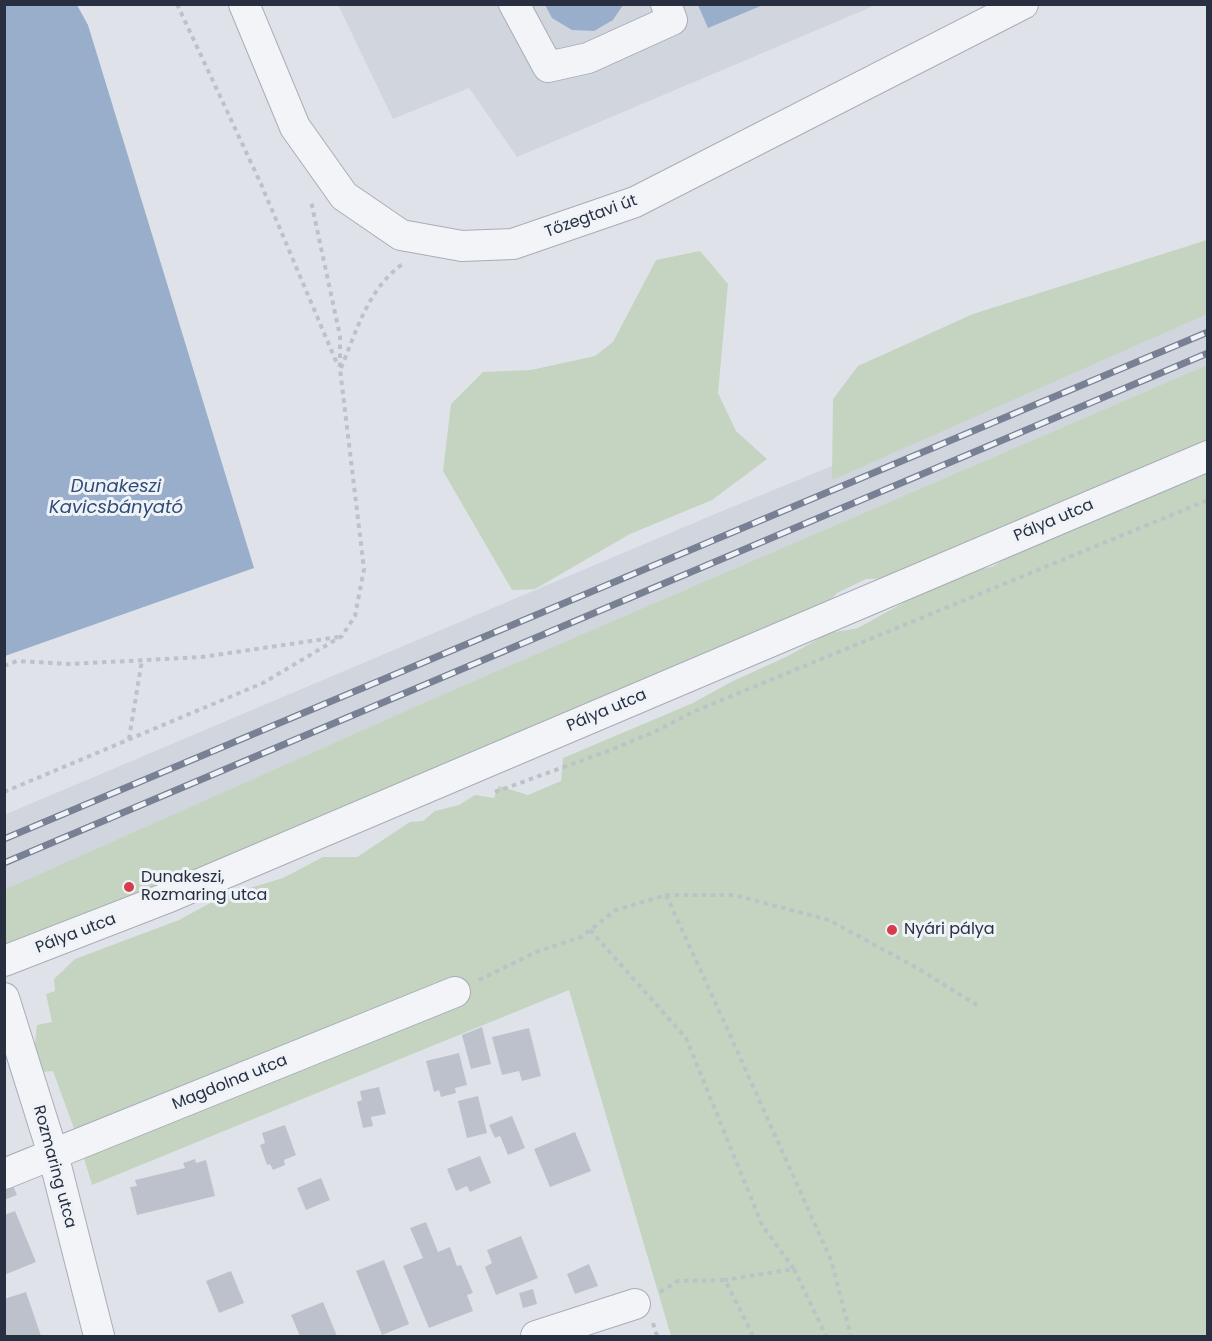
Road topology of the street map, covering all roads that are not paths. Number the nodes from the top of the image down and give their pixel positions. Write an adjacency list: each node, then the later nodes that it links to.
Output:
1 (244, 4): 4 (street, Tőzegtavi út)
2 (514, 4): 3 (street)
3 (666, 4)
4 (1023, 4)
5 (1208, 456): 6 (street, Pálya utca)
6 (4, 961)
7 (455, 992): 9 (street, Magdolna utca)
8 (4, 998): 9 (street, Rozmaring utca)
9 (52, 1154): 10 (street, Magdolna utca); 12 (street, Rozmaring utca)
10 (4, 1174)
11 (635, 1304): 13 (street)
12 (99, 1336)
13 (536, 1336)

